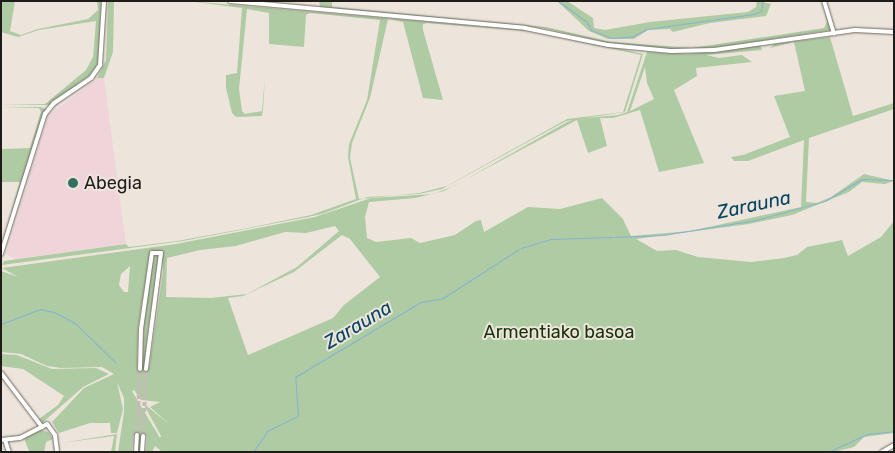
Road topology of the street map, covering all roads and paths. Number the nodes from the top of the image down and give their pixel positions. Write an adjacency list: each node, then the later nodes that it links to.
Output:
1 (104, 1): 6 (street)
2 (230, 1): 5 (street)
3 (824, 1): 5 (street)
4 (894, 32): 5 (street)
5 (834, 33)
6 (1, 254)
7 (140, 369): 8 (street)
8 (146, 370)
9 (1, 373): 10 (street)
10 (42, 427): 13 (street); 16 (street)
11 (137, 436): 17 (street)
12 (143, 436): 18 (street)
13 (3, 440): 15 (street)
14 (894, 444): 19 (street)
15 (9, 452)
16 (57, 452)
17 (136, 452)
18 (142, 452)
19 (882, 452)

